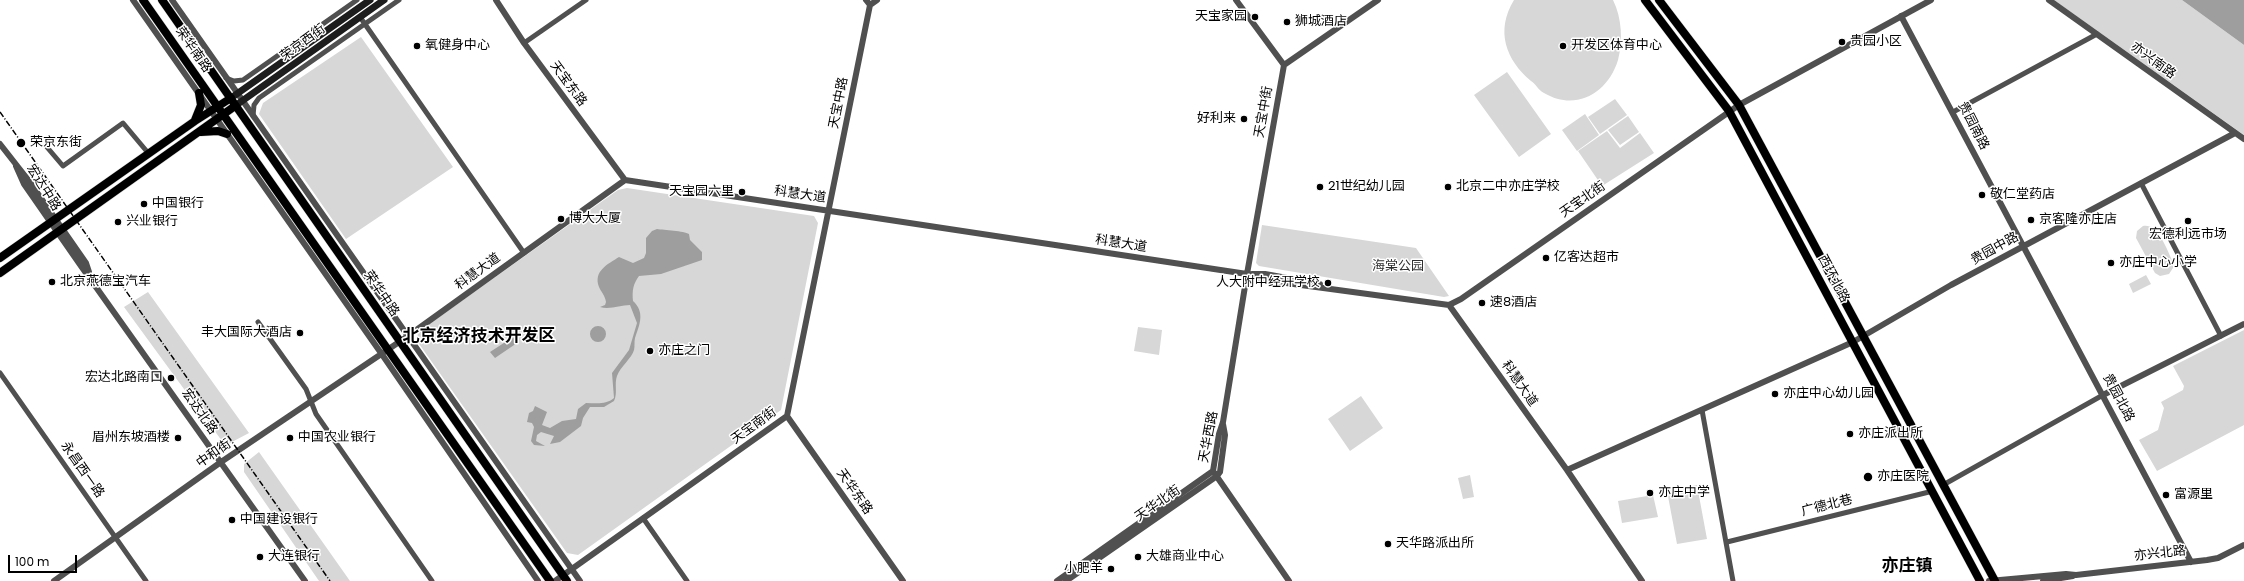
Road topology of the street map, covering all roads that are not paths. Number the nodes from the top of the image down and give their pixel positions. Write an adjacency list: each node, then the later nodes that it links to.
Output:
1 (133, 0): 25 (street)
2 (143, 0): 22 (main road, 荣华南路)
3 (162, 0): 29 (main road, 荣华南路)
4 (172, 0): 27 (street)
5 (357, 0): 27 (street)
6 (370, 0): 29 (main road, 荣京西街)
7 (384, 0): 20 (main road, 荣京西街)
8 (399, 0): 21 (street)
9 (496, 0): 24 (street, 天宝东路)
10 (586, 0): 24 (street)
11 (876, 0): 18 (street)
12 (1236, 0): 26 (street)
13 (1378, 0): 26 (street)
14 (1645, 0): 34 (main road, 西环北路)
15 (1659, 0): 31 (main road, 西环北路)
16 (1931, 0): 19 (street, 天宝北街)
17 (2049, 0): 23 (street, 亦兴南路)
18 (868, 2): 50 (street, 天宝中路)
19 (1901, 16): 31 (street, 天宝北街); 35 (street, 贵园南路)
20 (360, 17): 21 (street); 30 (main road, 荣京西街)
21 (365, 24): 37 (street); 54 (street)
22 (165, 31): 25 (street); 33 (main road, 荣华南路)
23 (2097, 34): 35 (street); 40 (street, 亦兴南路)
24 (524, 43): 48 (street, 天宝东路)
25 (169, 51): 28 (street)
26 (1284, 65): 57 (street, 天宝中街)
27 (226, 78): 29 (street)
28 (199, 93): 33 (street); 38 (main road)
29 (234, 96): 30 (street); 32 (main road, 荣华中路); 33 (main road)
30 (243, 101): 32 (main road, 荣京西街); 37 (street)
31 (1738, 105): 34 (street, 天宝北街); 64 (main road, 西环北路)
32 (236, 106): 36 (main road); 47 (main road, 荣华中路)
33 (214, 109): 36 (main road, 荣华南路); 38 (main road)
34 (1729, 111): 60 (street, 天宝北街); 67 (main road, 西环北路)
35 (1953, 112): 53 (street, 贵园南路)
36 (220, 117): 39 (main road); 41 (street); 58 (main road, 荣华中路)
37 (254, 117): 46 (street)
38 (195, 121): 45 (main road)
39 (201, 132): 41 (main road); 52 (main road)
40 (2235, 133): 42 (street, 亦兴南路); 49 (street, 贵园中路)
41 (226, 134): 59 (street)
42 (2244, 139)
43 (0, 144): 51 (street, 宏达中路)
44 (46, 146): 45 (street)
45 (149, 154): 51 (main road)
46 (281, 156): 47 (street); 63 (street)
47 (286, 176): 66 (main road, 荣华中路)
48 (625, 180): 50 (street, 科慧大道); 54 (street, 科慧大道)
49 (2141, 183): 53 (street, 贵园中路); 65 (street)
50 (828, 211): 57 (street, 科慧大道); 75 (street, 天宝南街)
51 (53, 221): 52 (street, 宏达中路); 55 (main road)
52 (60, 230): 56 (main road); 76 (street, 宏达北路)
53 (2023, 246): 64 (street, 贵园中路); 71 (street, 贵园北路)
54 (524, 253): 63 (street, 科慧大道)
55 (0, 258)
56 (0, 272)
57 (1246, 274): 60 (street, 科慧大道); 78 (street, 天华西路)
58 (336, 275): 59 (street); 68 (main road, 荣华中路)
59 (341, 296): 68 (street)
60 (1449, 305): 77 (street, 科慧大道)
61 (258, 322): 72 (street)
62 (2244, 324): 65 (street)
63 (408, 336): 66 (street, 科慧大道); 70 (street)
64 (1863, 336): 67 (street, 贵园中路); 79 (main road, 西环北路)
65 (2221, 336): 71 (street)
66 (399, 341): 68 (street, 科慧大道); 73 (main road, 荣华中路)
67 (1853, 342): 74 (street, 贵园中路); 80 (main road, 西环北路)
68 (385, 351): 72 (street, 中和街); 81 (main road, 荣华中路); 83 (street)
69 (0, 373): 84 (street, 永昌西一路)
70 (441, 383): 73 (street); 88 (street)
71 (2103, 395): 79 (street); 87 (street, 贵园北路)
72 (311, 401): 76 (street, 中和街); 94 (street)
73 (446, 409): 90 (main road, 荣华中路)
74 (1702, 410): 77 (street, 贵园中路); 85 (street)
75 (787, 416): 82 (street, 天宝南街); 100 (street, 天华东路)
76 (221, 462): 84 (street, 中和街); 93 (street, 宏达北路)
77 (1567, 470): 104 (street, 科慧大道)
78 (1215, 474): 101 (street, 天华北街); 102 (street, 天华北街); 103 (street, 天华西路)
79 (1943, 485): 107 (main road, 西环北路)
80 (1933, 491): 85 (street, 广德北巷); 106 (main road, 西环北路)
81 (503, 514): 83 (street); 96 (main road, 荣华中路)
82 (643, 518): 88 (street, 天宝南街); 99 (street)
83 (506, 535): 95 (street)
84 (116, 538): 91 (street, 中和街); 92 (street, 永昌西一路)
85 (1727, 542): 105 (street)
86 (2244, 545): 87 (street, 亦兴北路)
87 (2191, 562): 89 (street, 亦兴北路)
88 (572, 569): 90 (street, 天宝南街); 98 (street)
89 (2076, 574): 107 (street, 亦兴北路); 108 (street, 亦兴北路)
90 (565, 578): 97 (street, 天宝南街)
91 (54, 581)
92 (146, 581)
93 (305, 581)
94 (432, 581)
95 (538, 581)
96 (550, 581)
97 (555, 581)
98 (580, 581)
99 (687, 581)
100 (903, 581)
101 (1057, 581)
102 (1066, 581)
103 (1289, 581)
104 (1642, 581)
105 (1733, 581)
106 (1980, 581)
107 (1993, 581)
108 (2043, 581)

